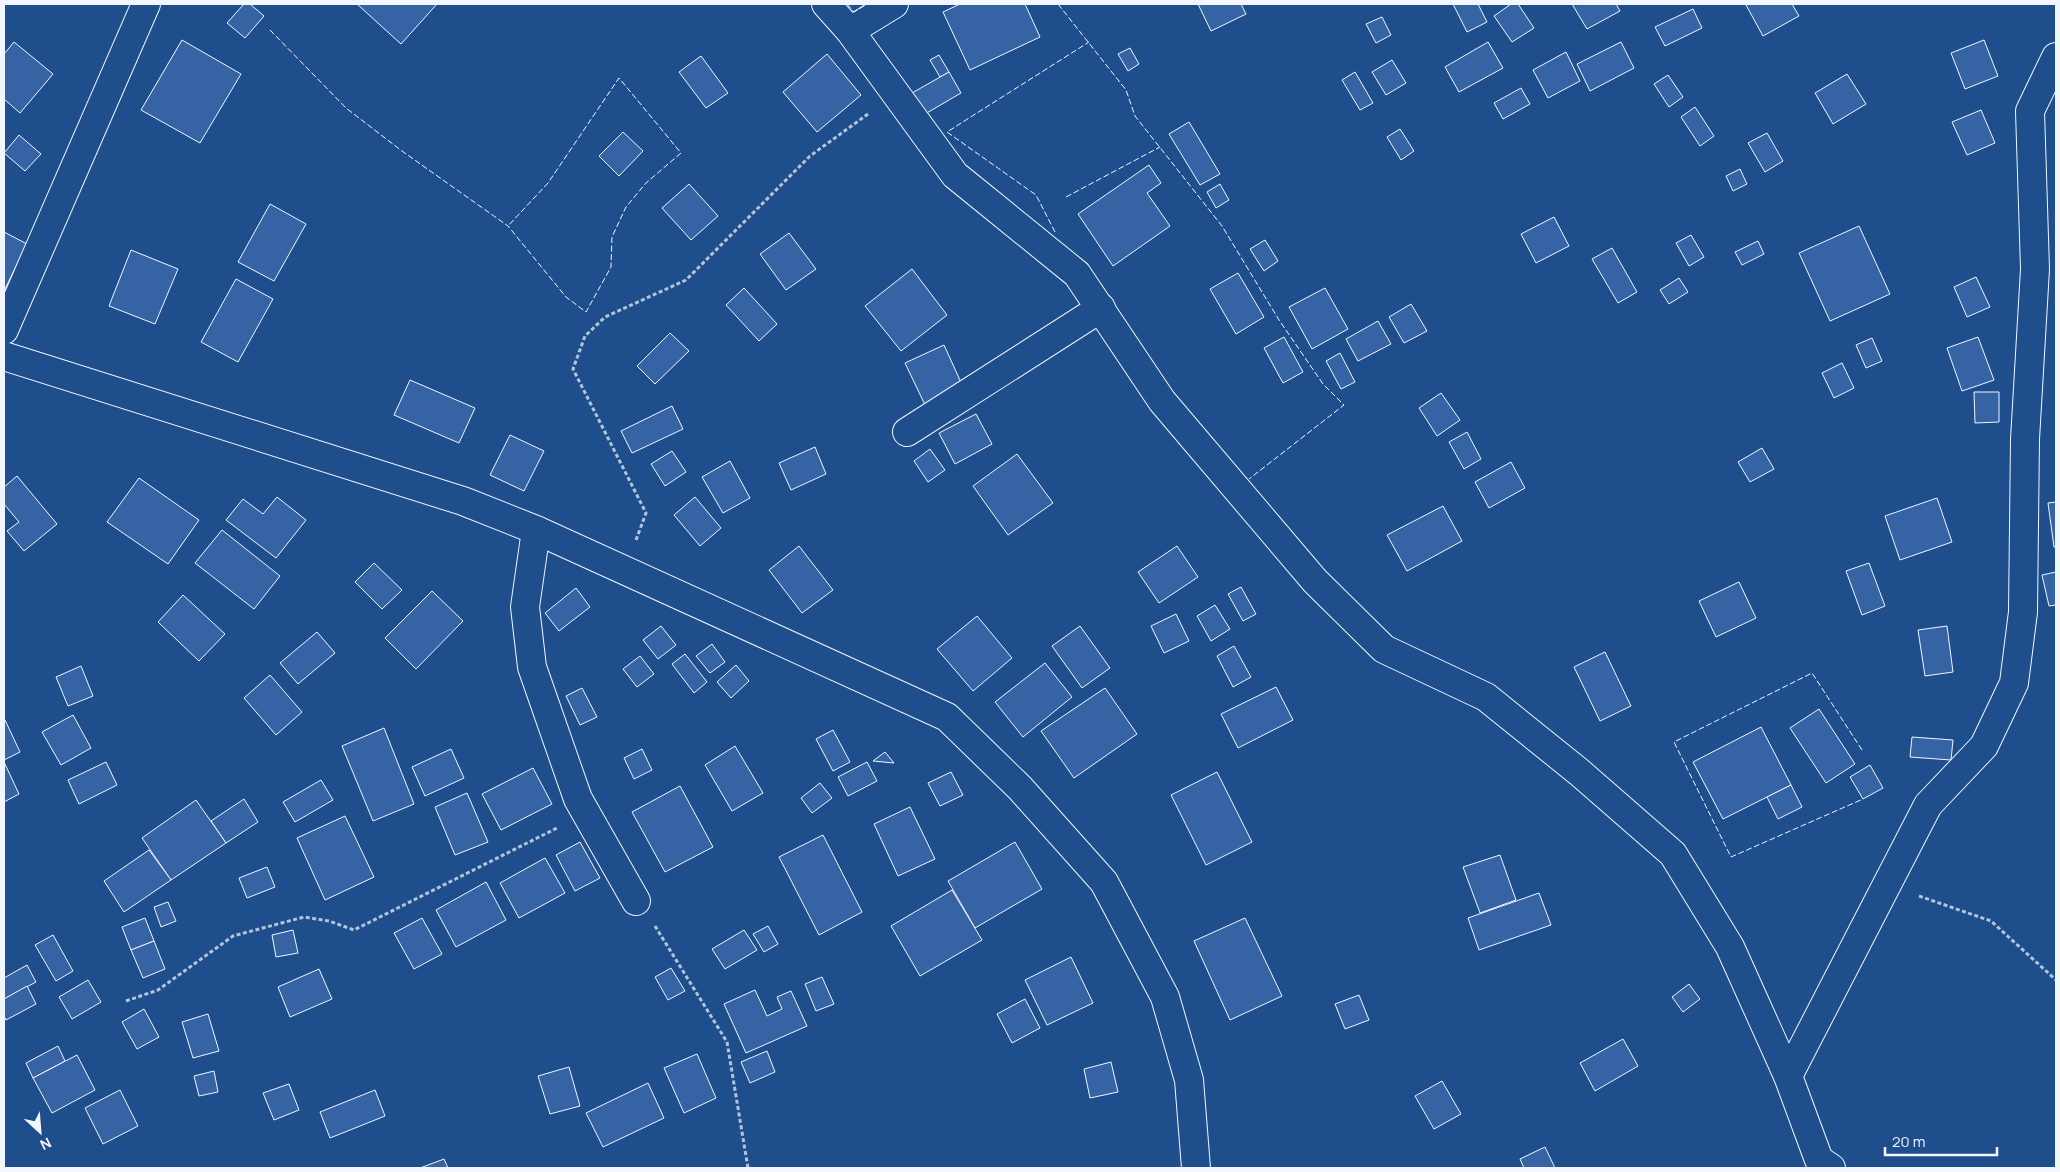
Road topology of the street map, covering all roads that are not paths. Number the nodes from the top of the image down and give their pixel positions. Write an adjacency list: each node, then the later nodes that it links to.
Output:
1 (146, 4): 7 (street)
2 (826, 4): 4 (street)
3 (894, 4): 4 (street)
4 (850, 32): 6 (street)
5 (2056, 57): 12 (street)
6 (1101, 308): 9 (street); 12 (street)
7 (4, 330)
8 (4, 356): 10 (street)
9 (906, 432)
10 (536, 530): 11 (street); 14 (street)
11 (636, 901)
12 (1788, 1076): 13 (street)
13 (1819, 1165)
14 (1196, 1168)

